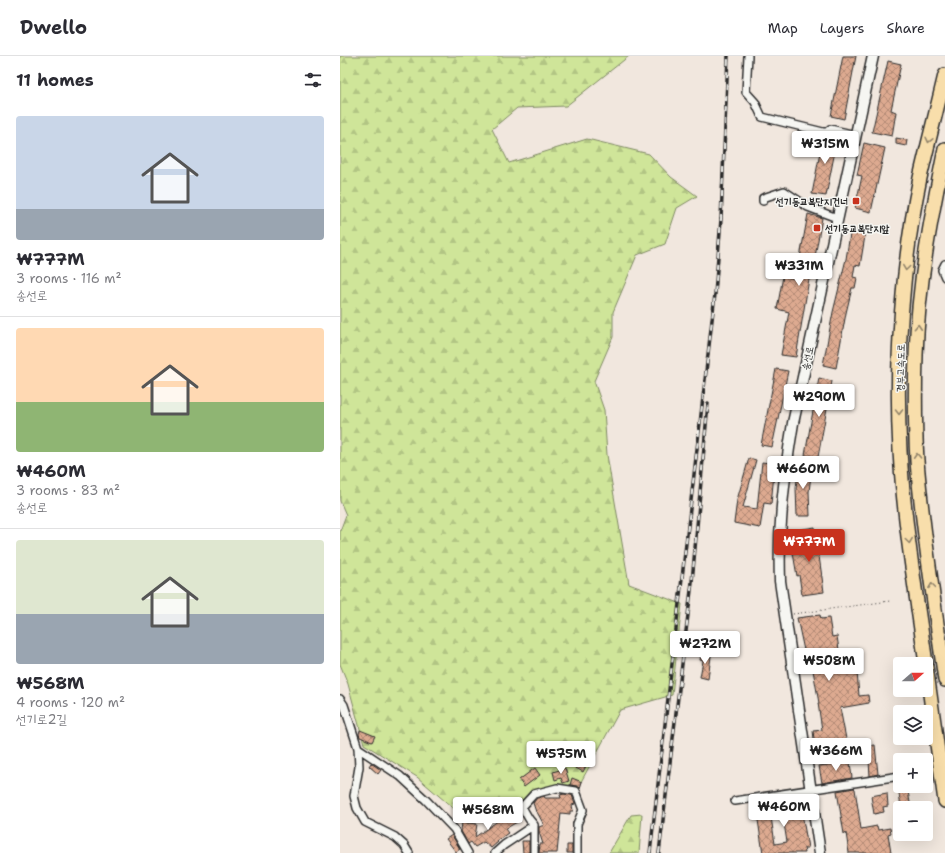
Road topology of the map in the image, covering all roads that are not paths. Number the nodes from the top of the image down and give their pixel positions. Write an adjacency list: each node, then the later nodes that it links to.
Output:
1 (748, 56): 4 (street)
2 (873, 56): 4 (main road, 송선로)
3 (945, 75): 10 (highway, 경부고속도로, one-way to 10)
4 (856, 135): 7 (main road, 송선로)
5 (945, 149): 11 (highway, 경부고속도로, one-way to 5)
6 (763, 201): 7 (street)
7 (837, 218): 16 (main road, 송선로)
8 (945, 264): 9 (street)
9 (945, 277)
10 (925, 657)
11 (945, 680)
12 (930, 697): 18 (highway, 경부고속도로)
13 (340, 699): 14 (street)
14 (358, 748): 20 (street); 21 (street)
15 (893, 777): 16 (street)
16 (810, 789): 17 (street); 25 (main road, 송선로)
17 (735, 801)
18 (945, 801)
19 (534, 825): 22 (street); 23 (street); 24 (street)
20 (409, 853)
21 (468, 853)
22 (495, 853)
23 (534, 853)
24 (577, 853)
25 (820, 853)

